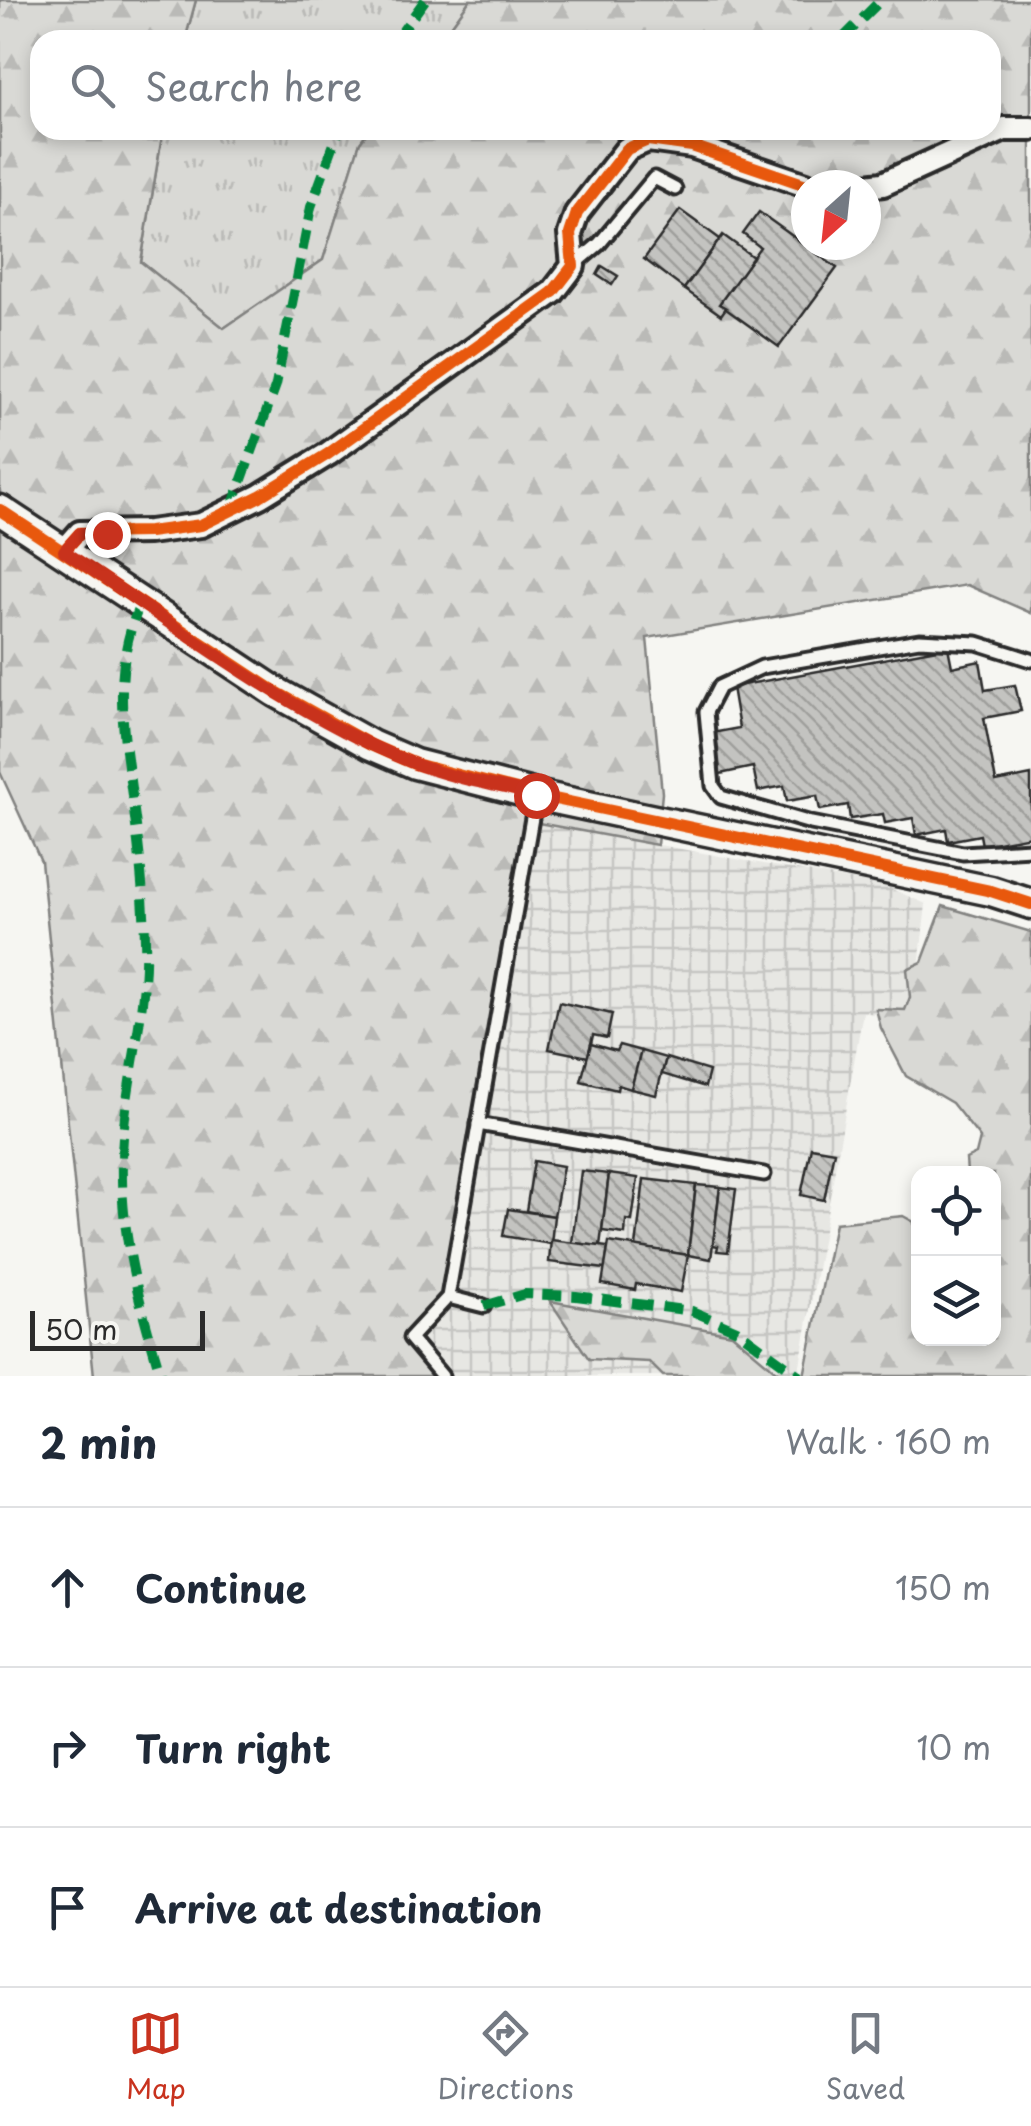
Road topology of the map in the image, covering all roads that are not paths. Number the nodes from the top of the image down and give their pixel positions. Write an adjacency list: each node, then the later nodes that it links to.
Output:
1 (1031, 129): 2 (street)
2 (1001, 130)
3 (980, 140): 5 (street)
4 (791, 180): 7 (street)
5 (881, 184)
6 (674, 189): 7 (lane)
7 (573, 266): 9 (street)
8 (0, 510): 9 (street)
9 (64, 551): 11 (street)
10 (1031, 660): 12 (lane)
11 (536, 795): 13 (street); 14 (lane)
12 (1031, 849)
13 (1031, 904)
14 (478, 1124): 15 (lane); 16 (lane)
15 (764, 1174)
16 (448, 1296): 17 (lane); 18 (lane)
17 (484, 1306)
18 (442, 1376)

